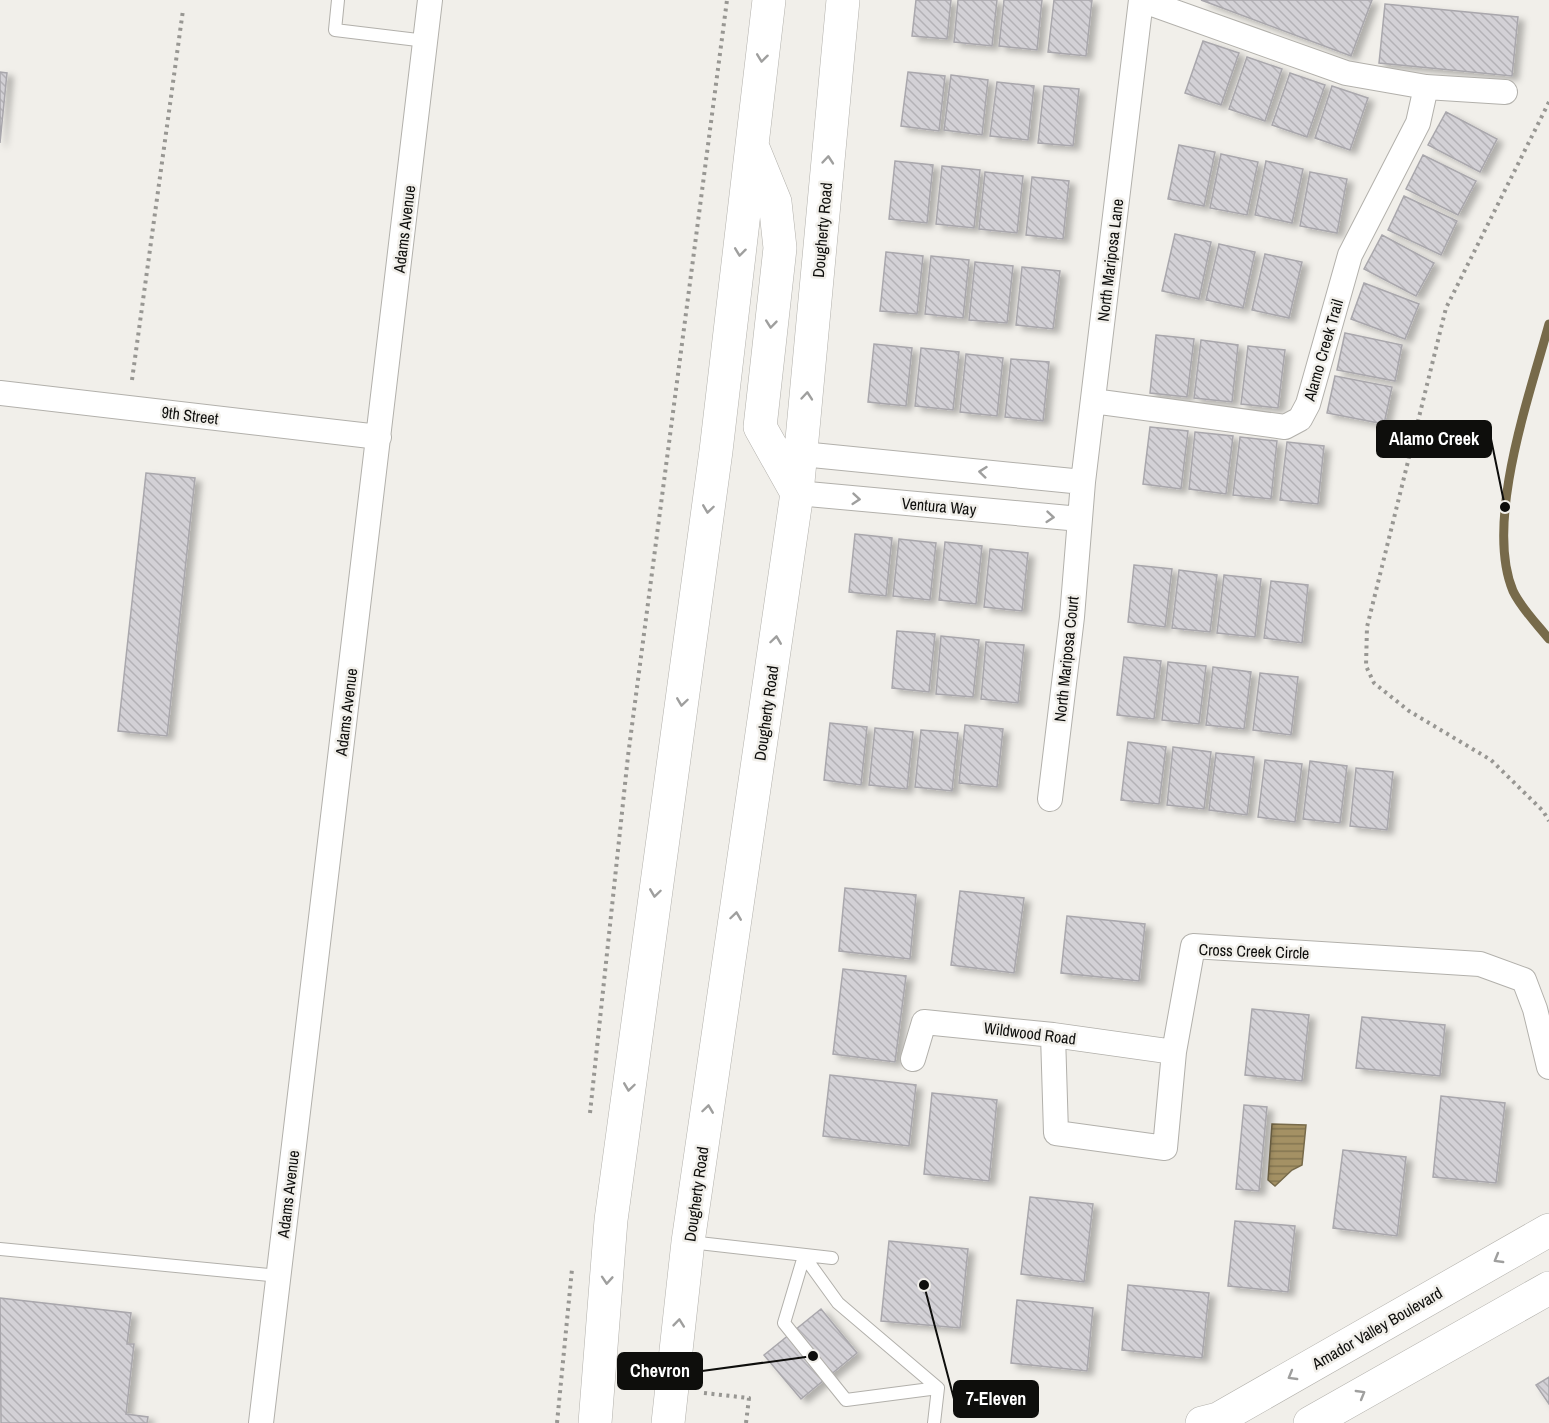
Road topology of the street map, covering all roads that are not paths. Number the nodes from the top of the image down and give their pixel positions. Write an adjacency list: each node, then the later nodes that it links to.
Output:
1 (338, 0): 6 (lane)
2 (430, 0): 6 (street, Adams Avenue)
3 (769, 0): 9 (main road, one-way to 9)
4 (843, 0): 13 (main road, Dougherty Road, one-way to 4)
5 (1141, 0): 7 (street); 11 (street, North Mariposa Lane)
6 (426, 41): 12 (street, Adams Avenue)
7 (1426, 87): 8 (street); 11 (street, Alamo Creek Trail)
8 (1505, 92)
9 (752, 145): 15 (main road, one-way to 15); 31 (main road, one-way to 31)
10 (0, 393): 12 (street, 9th Street)
11 (1093, 401): 14 (street, North Mariposa Lane)
12 (379, 437): 27 (street, Adams Avenue)
13 (802, 454): 14 (street, one-way to 13); 15 (main road, Dougherty Road)
14 (1083, 482): 16 (street, North Mariposa Lane)
15 (798, 493): 16 (street, Ventura Way, one-way to 16); 23 (main road, Dougherty Road, one-way to 15)
16 (1080, 519): 17 (street, North Mariposa Court)
17 (1050, 799)
18 (1053, 1035): 19 (street, Wildwood Road); 19 (street, Cross Creek Circle); 20 (street, Wildwood Road)
19 (1174, 1052): 21 (street, Cross Creek Circle)
20 (913, 1059)
21 (1549, 1067)
22 (1549, 1230): 34 (main road, Amador Valley Boulevard, one-way to 34)
23 (688, 1242): 25 (lane); 32 (main road, Dougherty Road, one-way to 23)
24 (0, 1249): 27 (lane)
25 (804, 1256): 26 (lane); 29 (lane); 29 (lane)
26 (832, 1258)
27 (279, 1276): 30 (street, Adams Avenue)
28 (1549, 1288): 35 (main road, one-way to 28)
29 (938, 1388): 33 (lane)
30 (261, 1423)
31 (595, 1423)
32 (668, 1423)
33 (934, 1423)
34 (1202, 1423)
35 (1310, 1423)

